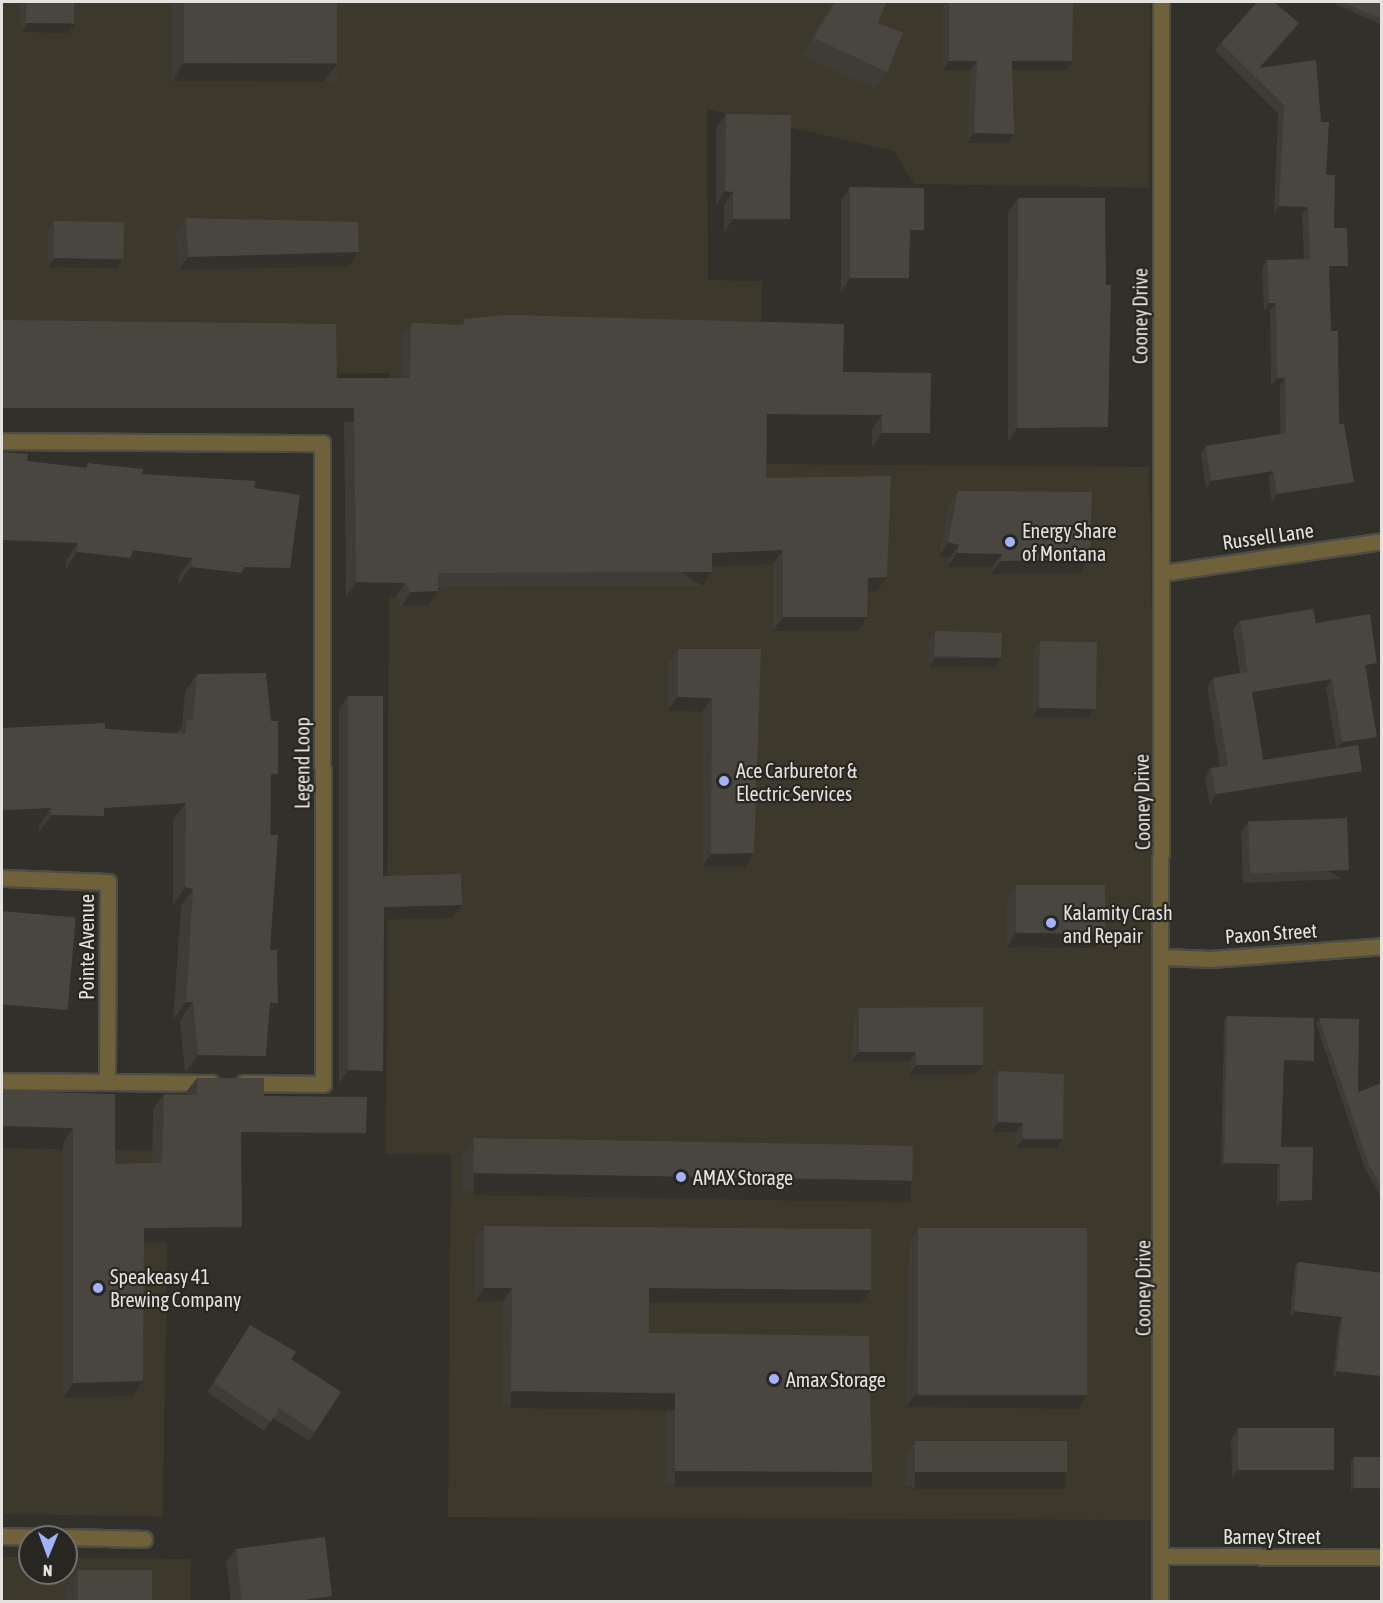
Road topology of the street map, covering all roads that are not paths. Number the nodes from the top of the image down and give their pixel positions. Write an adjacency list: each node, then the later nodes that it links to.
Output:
1 (1161, 2): 4 (street, Cooney Drive)
2 (2, 441): 9 (street, Legend Loop)
3 (1382, 541): 4 (street, Russell Lane)
4 (1161, 573): 7 (street, Cooney Drive)
5 (2, 878): 9 (street, Pointe Avenue)
6 (1382, 946): 7 (street, Paxon Street)
7 (1164, 957): 14 (street, Cooney Drive)
8 (2, 1081): 9 (street, Legend Loop)
9 (107, 1082)
10 (2, 1536): 11 (street)
11 (18, 1536)
12 (78, 1537): 13 (street)
13 (144, 1539)
14 (1162, 1556): 15 (street, Barney Street); 16 (street, Cooney Drive)
15 (1382, 1557)
16 (1161, 1602)

